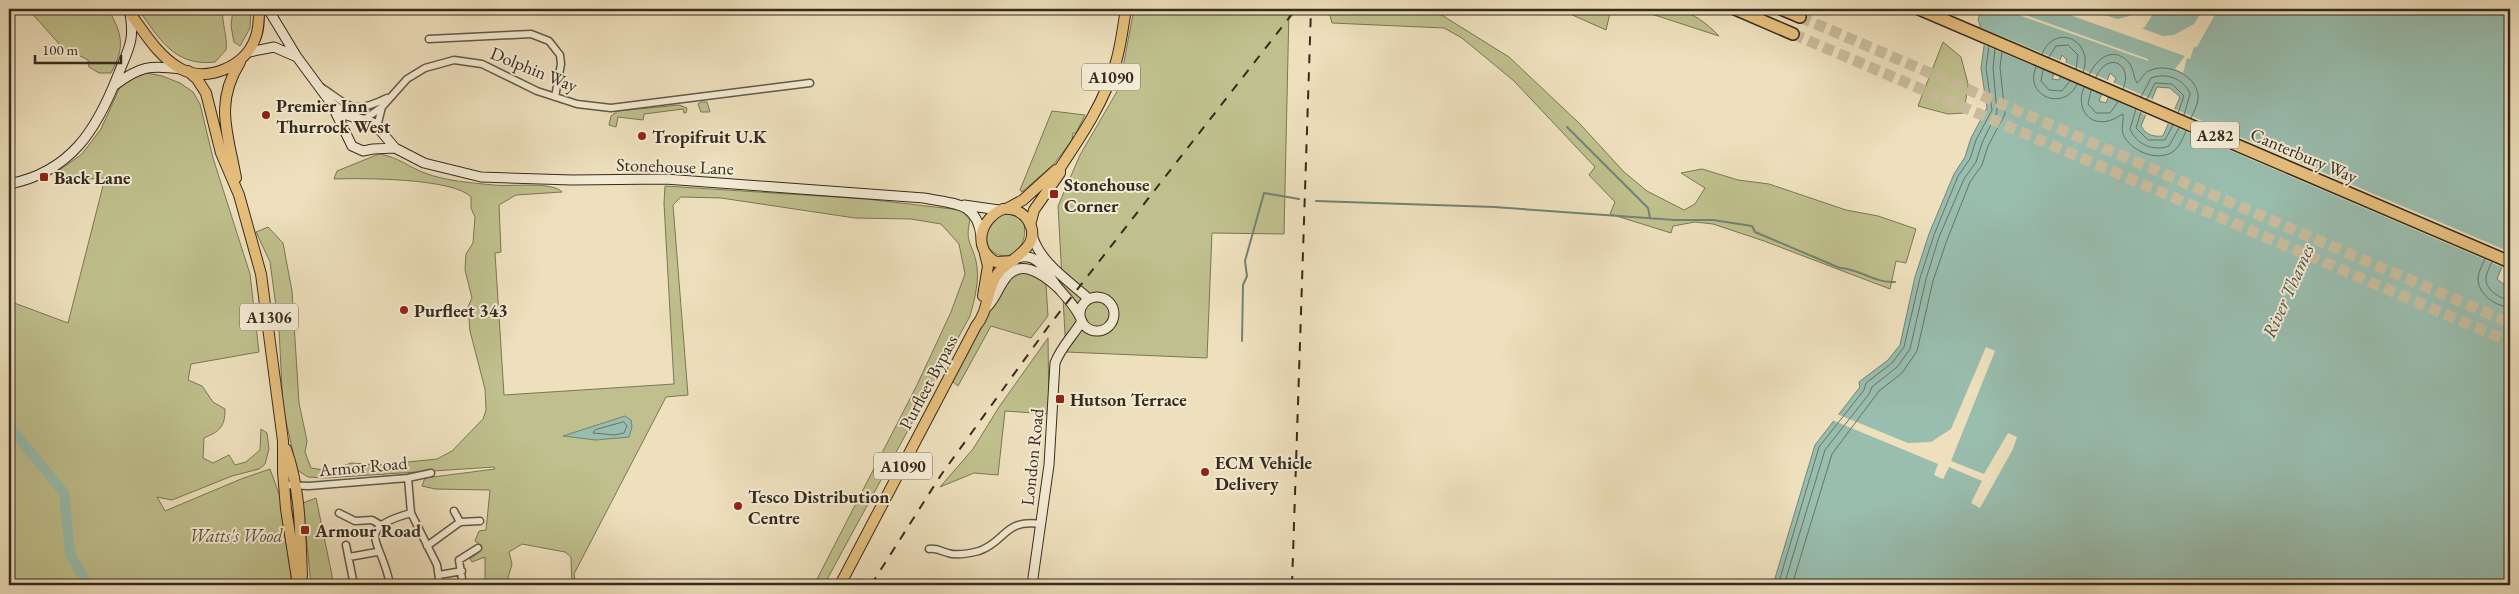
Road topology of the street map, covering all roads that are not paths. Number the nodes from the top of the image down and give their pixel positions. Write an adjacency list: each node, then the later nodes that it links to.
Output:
1 (259, 9): 11 (main road)
2 (268, 9): 12 (street, Stonehouse Lane)
3 (1126, 9): 27 (main road, A1090)
4 (1735, 9): 9 (highway)
5 (1781, 9): 8 (highway)
6 (1919, 9): 36 (highway, Canterbury Way / A282)
7 (129, 11): 14 (main road); 16 (street)
8 (1800, 17)
9 (1793, 34)
10 (429, 39): 19 (street)
11 (249, 52): 12 (street, Stonehouse Lane); 13 (main road)
12 (297, 57): 17 (street, Stonehouse Lane)
13 (240, 61): 14 (main road); 29 (main road, A1306)
14 (185, 70): 16 (street); 29 (main road, A1306)
15 (810, 83): 19 (street, Dolphin Way)
16 (115, 85): 28 (street)
17 (318, 85): 18 (street); 20 (street, Stonehouse Lane)
18 (390, 97): 19 (street, Dolphin Way); 21 (street, Dolphin Way)
19 (555, 97)
20 (331, 103): 22 (street, Stonehouse Lane); 24 (street, Stonehouse Lane)
21 (382, 107): 22 (street, Dolphin Way); 23 (street, Dolphin Way)
22 (363, 119): 23 (street, Stonehouse Lane); 24 (street)
23 (378, 129): 25 (street); 26 (street, Stonehouse Lane)
24 (348, 135): 25 (street, Stonehouse Lane)
25 (373, 148): 26 (street, Stonehouse Lane)
26 (395, 148): 30 (street, Stonehouse Lane)
27 (1060, 168): 31 (main road, A1090); 32 (main road, A1090)
28 (9, 184)
29 (239, 195): 44 (main road, A1306)
30 (959, 206): 31 (street, Stonehouse Lane); 33 (street, Stonehouse Lane)
31 (1004, 209): 32 (main road); 33 (main road, A1090)
32 (1030, 228): 35 (main road, A1090); 38 (street)
33 (981, 236): 34 (main road, A1090)
34 (984, 251): 35 (main road); 41 (main road, Purfleet Bypass / A1090)
35 (1016, 260): 37 (street); 39 (main road, Purfleet Bypass / A1090)
36 (2510, 262)
37 (1058, 288): 39 (street); 40 (street)
38 (1089, 299): 40 (street); 42 (street)
39 (986, 308): 41 (main road, Purfleet Bypass / A1090)
40 (1081, 319): 42 (street); 43 (street, London Road)
41 (976, 326): 70 (main road, Purfleet Bypass / A1090)
42 (1090, 330): 43 (street)
43 (1073, 336): 55 (street, London Road)
44 (283, 441): 47 (main road, A1306); 48 (main road, A1306)
45 (431, 473): 46 (street, Armor Road)
46 (408, 478): 48 (street, Armor Road); 51 (street)
47 (284, 485): 48 (street, Armor Road); 65 (main road, A1306)
48 (297, 487): 65 (street, Armor Road); 66 (main road, A1306)
49 (454, 511): 53 (street)
50 (340, 513): 54 (street)
51 (411, 513): 54 (street); 57 (street)
52 (480, 521): 53 (street)
53 (460, 522): 57 (street)
54 (379, 524): 60 (street)
55 (1041, 524): 59 (street); 71 (street, London Road)
56 (346, 545): 61 (street)
57 (427, 546): 63 (street)
58 (478, 548): 62 (street)
59 (929, 549)
60 (377, 552): 61 (street); 64 (street)
61 (348, 557): 67 (street)
62 (462, 571): 63 (street); 69 (street)
63 (439, 575): 68 (street)
64 (389, 580)
65 (298, 585)
66 (302, 585)
67 (354, 585)
68 (440, 585)
69 (463, 585)
70 (840, 585)
71 (1032, 585)

